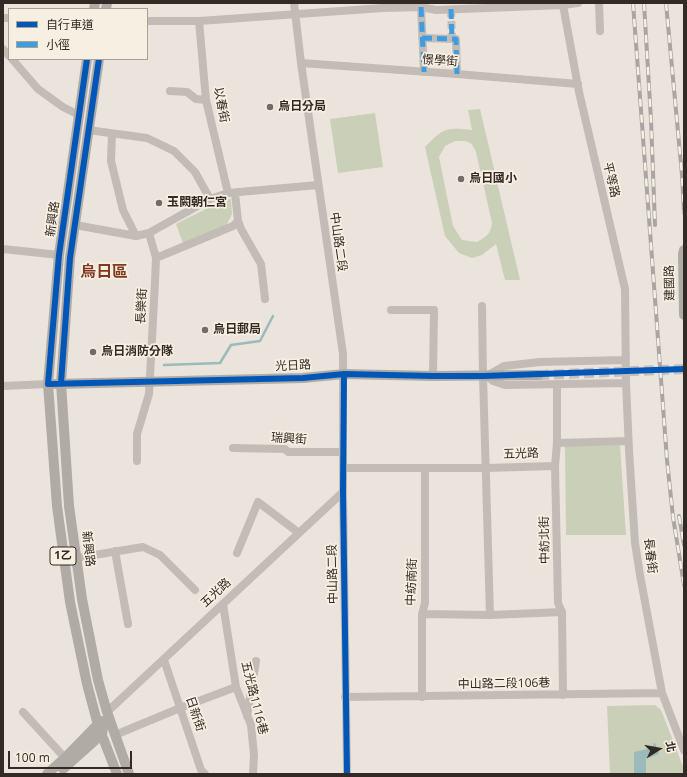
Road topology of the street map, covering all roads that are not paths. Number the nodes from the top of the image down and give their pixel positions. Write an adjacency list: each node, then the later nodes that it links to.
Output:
1 (294, 3): 9 (street, 中山路二段)
2 (578, 3): 5 (street)
3 (598, 3): 12 (street)
4 (503, 5): 5 (street); 8 (street)
5 (564, 5): 20 (street, 平等路)
6 (383, 6): 7 (street); 9 (street)
7 (421, 7): 8 (street); 13 (street)
8 (436, 7)
9 (296, 14): 11 (street); 17 (street, 中山路二段)
10 (148, 21): 11 (street)
11 (199, 21): 22 (street, 以春街)
12 (600, 31)
13 (422, 38): 18 (street); 19 (street)
14 (13, 60): 23 (street)
15 (87, 60): 23 (main road, 新興路 / 1乙)
16 (99, 60): 24 (main road, 新興路 / 1乙)
17 (301, 63): 18 (street, 憬學街); 26 (street, 中山路二段)
18 (424, 72): 19 (street, 憬學街)
19 (457, 74): 20 (street, 憬學街)
20 (578, 84): 41 (street, 平等路)
21 (170, 91): 22 (street)
22 (206, 100): 27 (street, 以春街)
23 (79, 115): 35 (main road, 新興路 / 1乙)
24 (88, 130): 25 (street); 30 (main road, 新興路 / 1乙)
25 (112, 134): 28 (street); 32 (street)
26 (318, 185): 27 (street); 42 (street, 中山路二段)
27 (232, 193): 28 (street); 29 (street, 以春街)
28 (210, 199): 31 (street)
29 (238, 221): 36 (street); 37 (street, 以春街)
30 (75, 225): 32 (street); 47 (main road, 新興路 / 1乙)
31 (149, 233): 32 (street); 36 (street, 長樂街)
32 (136, 236)
33 (3, 249): 35 (street)
34 (684, 250): 40 (main road, 建國路)
35 (59, 255): 49 (main road, 新興路 / 1乙)
36 (156, 258): 46 (street, 長樂街)
37 (265, 299)
38 (482, 306): 45 (street)
39 (391, 310): 44 (street)
40 (684, 315)
41 (625, 360): 45 (street); 48 (street, 長春街)
42 (344, 374): 44 (main road, 光日路); 46 (main road, 光日路); 55 (street, 中山路二段)
43 (539, 375): 45 (main road, 光日路)
44 (433, 376): 45 (main road, 光日路)
45 (485, 376): 50 (street, 光日路); 60 (street)
46 (149, 382): 47 (main road, 光日路); 56 (street, 長樂街)
47 (61, 383): 49 (main road, 光日路); 65 (main road, 新興路 / 1乙)
48 (626, 383): 50 (street, 光日路); 52 (street, 長春街)
49 (48, 384): 51 (street, 光日路); 83 (main road, 新興路 / 1乙)
50 (557, 384): 53 (street, 中紡北街)
51 (3, 386)
52 (628, 441): 53 (street); 75 (street, 長春街)
53 (557, 443): 57 (street, 中紡北街)
54 (233, 448): 55 (street, 瑞興街)
55 (343, 452): 58 (street, 中山路二段)
56 (137, 462)
57 (555, 466): 60 (street, 五光路); 68 (street, 中紡北街)
58 (343, 468): 59 (street, 五光路); 61 (street, 中山路二段)
59 (425, 468): 60 (street, 五光路); 69 (street, 中紡南街)
60 (486, 468): 70 (street)
61 (343, 492): 62 (street, 五光路); 77 (street, 中山路二段)
62 (299, 533): 64 (street); 67 (street, 五光路)
63 (115, 551): 65 (street); 66 (street); 71 (street)
64 (237, 552)
65 (76, 558): 81 (main road, 新興路 / 1乙)
66 (195, 590)
67 (223, 604): 72 (street, 五光路); 74 (street, 五光路1116巷)
68 (562, 612): 70 (street); 76 (street, 中紡北街)
69 (422, 614): 70 (street); 78 (street, 中紡南街)
70 (490, 615)
71 (128, 624)
72 (164, 660): 79 (street, 日新街); 81 (street, 五光路)
73 (256, 661): 82 (street)
74 (236, 687): 79 (street); 82 (street, 五光路1116巷)
75 (662, 693): 76 (street, 中山路二段106巷); 85 (street, 長春街)
76 (563, 694): 78 (street, 中山路二段106巷)
77 (345, 697): 78 (street, 中山路二段106巷); 93 (street, 中山路二段)
78 (422, 697)
79 (180, 708): 84 (street); 91 (street, 日新街)
80 (23, 712): 86 (street)
81 (107, 712): 83 (main road); 84 (main road, 新興路 / 1乙)
82 (247, 716): 92 (street, 五光路1116巷)
83 (100, 729): 86 (main road); 88 (main road); 89 (main road, 新興路 / 1乙)
84 (115, 735): 90 (main road, 新興路 / 1乙)
85 (684, 750)
86 (65, 758): 87 (main road)
87 (46, 774)
88 (57, 774)
89 (116, 774)
90 (129, 774)
91 (205, 774)
92 (252, 774)
93 (347, 774)

